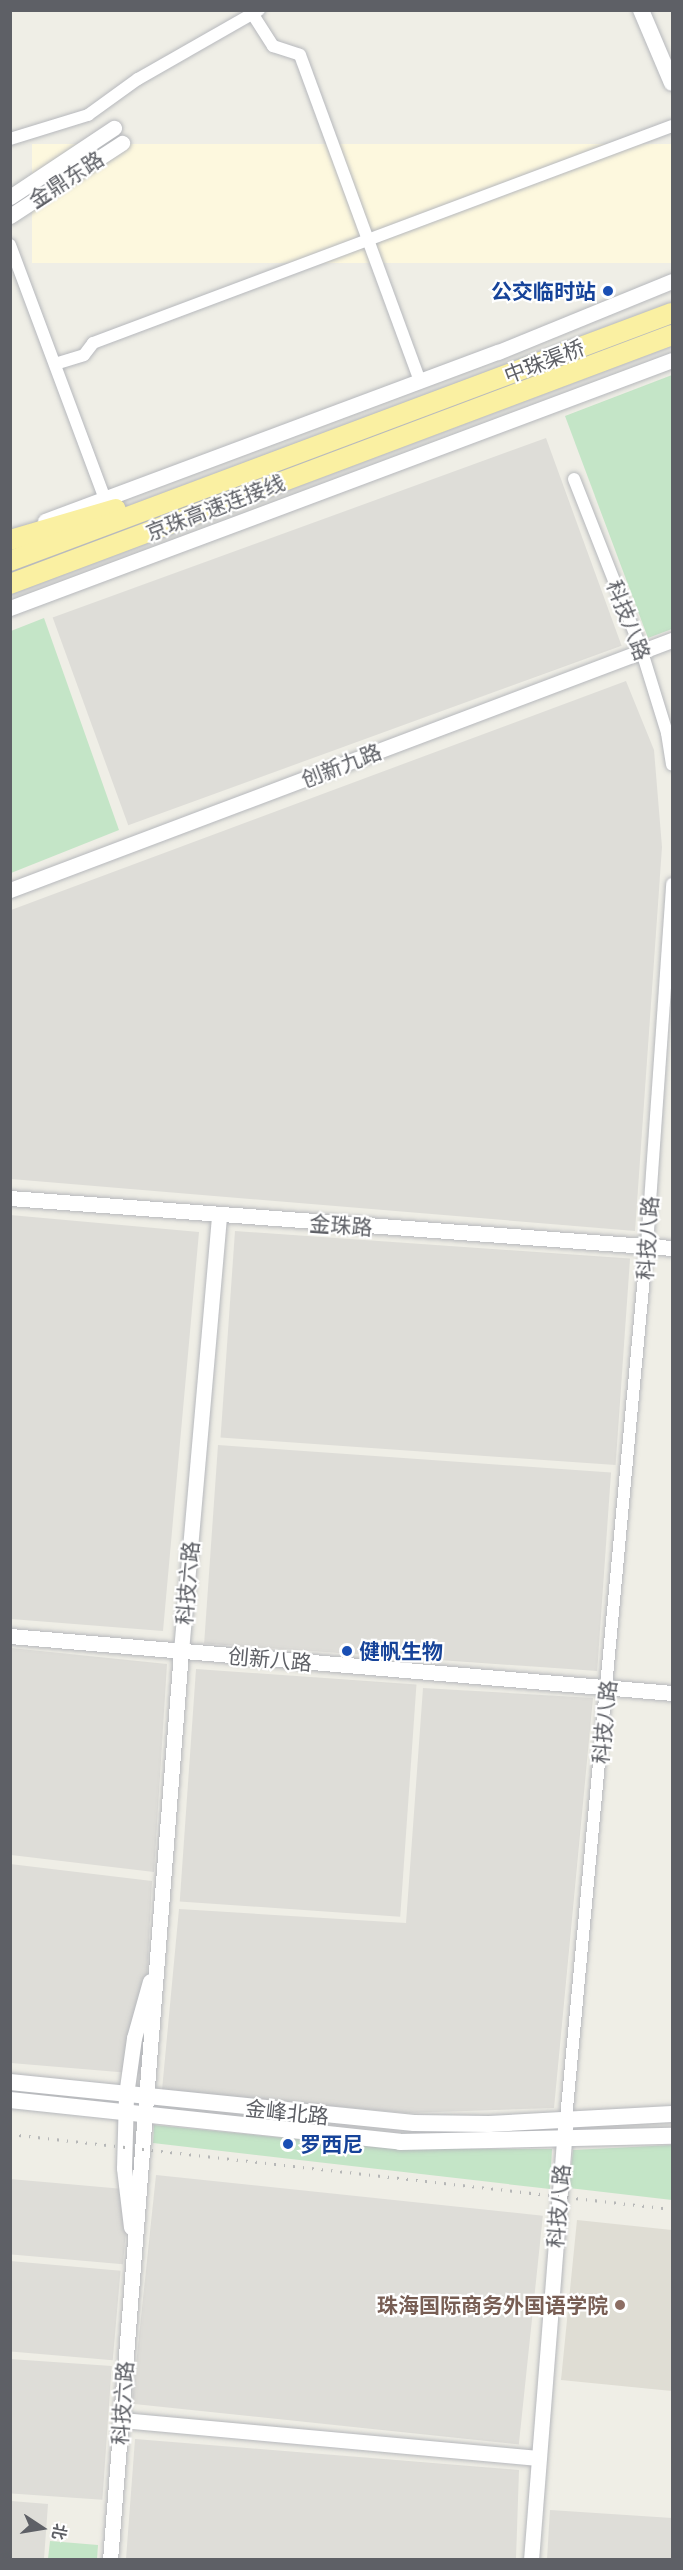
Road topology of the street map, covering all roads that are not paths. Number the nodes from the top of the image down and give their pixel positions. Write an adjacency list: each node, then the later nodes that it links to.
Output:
1 (642, 10): 5 (main road)
2 (653, 10): 4 (main road)
3 (254, 12): 8 (street); 12 (street)
4 (672, 56)
5 (672, 83)
6 (672, 126): 12 (street)
7 (114, 128): 10 (street, 金鼎东路)
8 (10, 139)
9 (122, 142): 11 (street, 金鼎东路)
10 (10, 197)
11 (10, 216)
12 (367, 238): 18 (street); 19 (street)
13 (10, 245): 18 (street)
14 (672, 281): 19 (street)
15 (672, 313): 20 (highway, 中珠渠桥)
16 (672, 335): 21 (highway, 中珠渠桥)
17 (672, 360): 29 (street)
18 (56, 364): 23 (street)
19 (420, 381): 23 (street)
20 (416, 409): 24 (highway, 京珠高速连接线)
21 (419, 430): 28 (highway, 京珠高速连接线)
22 (574, 479): 31 (street, 科技八路)
23 (105, 499): 25 (street)
24 (172, 501): 26 (highway); 27 (highway, 京珠高速连接线)
25 (10, 534)
26 (10, 540)
27 (10, 561)
28 (10, 584)
29 (10, 608)
30 (672, 640): 31 (street, 创新九路)
31 (642, 652): 32 (street, 科技八路); 34 (street, 创新九路)
32 (672, 765)
33 (672, 884): 37 (street, 科技八路)
34 (10, 890)
35 (10, 1198): 36 (street, 金珠路)
36 (219, 1216): 37 (street, 金珠路); 40 (street, 科技六路)
37 (647, 1245): 38 (street, 金珠路); 41 (street, 科技八路)
38 (672, 1248)
39 (10, 1636): 40 (street, 创新八路)
40 (181, 1651): 41 (street, 创新八路); 43 (street, 科技六路)
41 (608, 1687): 42 (street, 创新八路); 51 (street, 科技八路)
42 (672, 1693)
43 (159, 1949): 45 (street, 科技六路); 46 (street, 科技六路)
44 (10, 2082): 45 (main road, 金峰北路)
45 (126, 2095): 46 (main road, 金峰北路); 48 (street, 科技六路)
46 (148, 2098): 50 (street, 科技六路); 51 (main road, 金峰北路)
47 (10, 2100): 48 (main road, 金峰北路)
48 (125, 2113): 50 (main road, 金峰北路); 54 (street, 科技六路)
49 (672, 2114): 51 (main road, 金峰北路)
50 (147, 2116): 53 (main road, 金峰北路); 54 (street, 科技六路)
51 (566, 2119): 53 (street, 科技八路)
52 (672, 2136): 53 (main road, 金峰北路)
53 (563, 2140): 56 (street, 科技八路)
54 (134, 2246): 55 (street, 科技六路)
55 (121, 2420): 56 (street); 57 (street, 科技六路)
56 (536, 2458): 58 (street, 科技八路)
57 (110, 2559)
58 (531, 2559)

